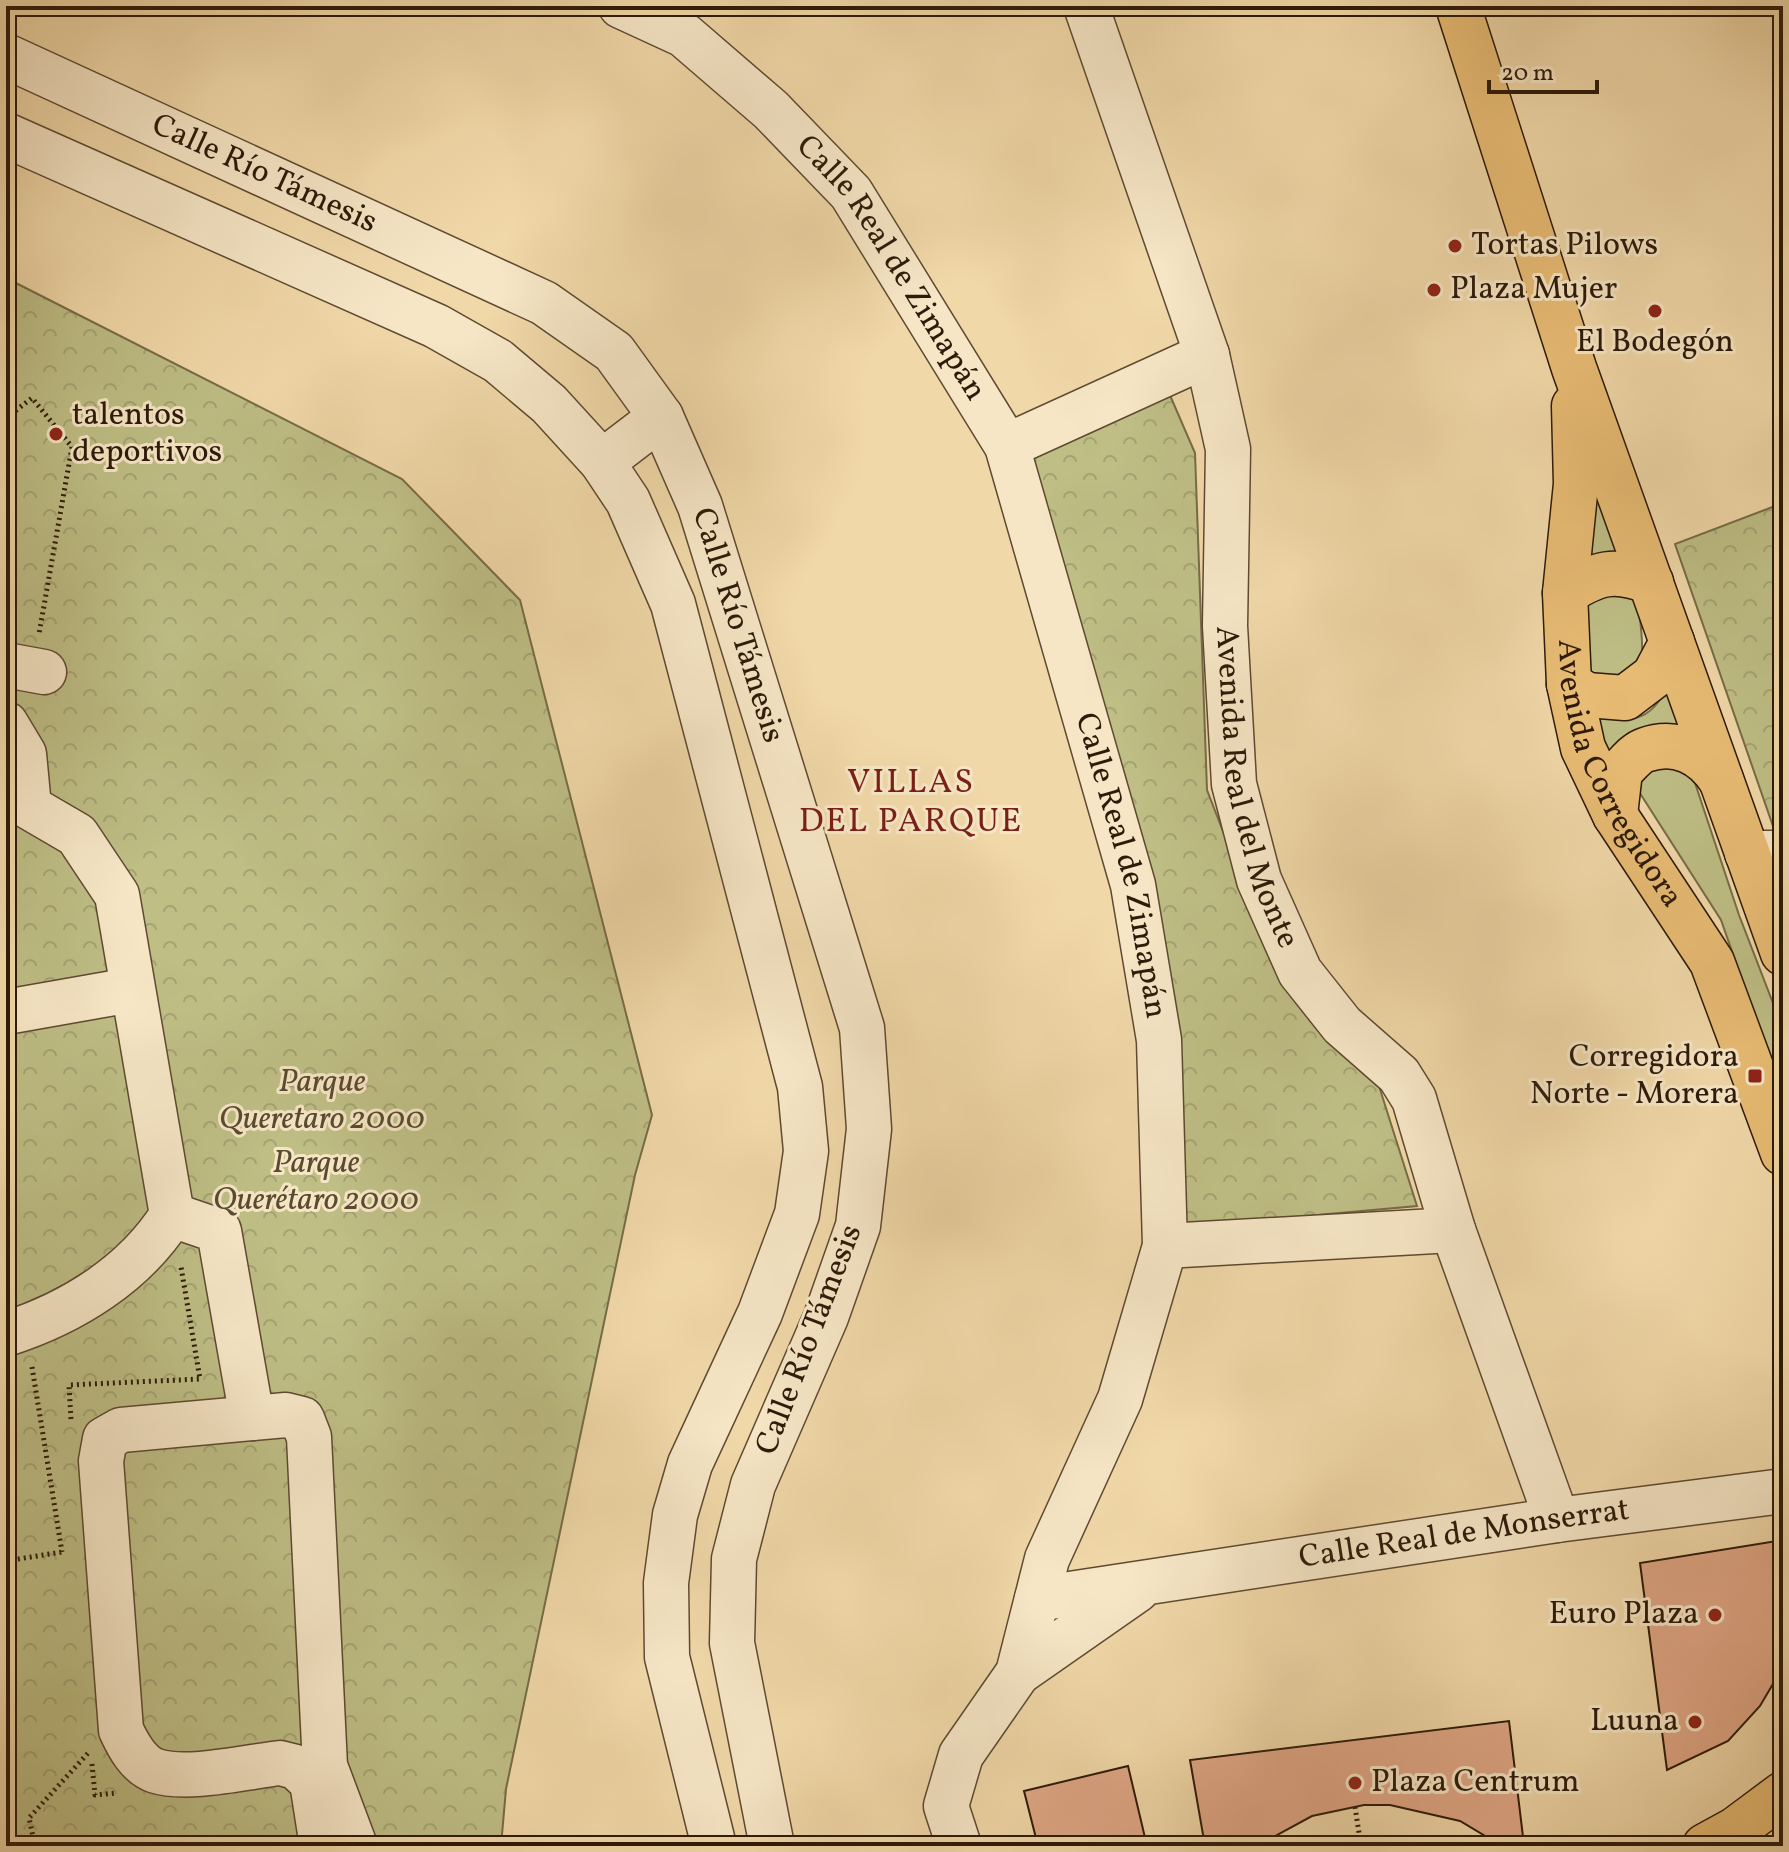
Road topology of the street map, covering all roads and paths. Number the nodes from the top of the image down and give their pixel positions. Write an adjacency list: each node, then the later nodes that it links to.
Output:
1 (621, 6): 10 (street, Calle Real de Zimapán)
2 (1086, 6): 6 (street, Avenida Real del Monte)
3 (1458, 6): 7 (main road, Avenida Corregidora)
4 (6, 56): 8 (street, Calle Río Támesis)
5 (6, 135): 11 (street, Calle Río Támesis)
6 (1207, 355): 10 (street); 28 (street, Avenida Real del Monte)
7 (1574, 368): 12 (main road, Avenida Corregidora); 13 (main road, Avenida Corregidora)
8 (661, 417): 11 (street); 21 (street, Calle Río Támesis)
9 (6, 418): 15 (path)
10 (1007, 446): 29 (street, Calle Real de Zimapán)
11 (602, 462): 22 (street, Calle Río Támesis)
12 (1651, 582): 13 (main road); 14 (main road, Avenida Corregidora)
13 (1565, 593): 16 (main road, Avenida Corregidora)
14 (1672, 642): 16 (main road); 18 (main road, Avenida Corregidora)
15 (28, 669)
16 (1569, 684): 19 (main road, Avenida Corregidora)
17 (6, 724): 24 (street)
18 (1721, 780): 19 (main road); 20 (main road, Avenida Corregidora)
19 (1615, 815): 26 (main road, Avenida Corregidora)
20 (1765, 853): 23 (main road, Avenida Corregidora)
21 (822, 895): 22 (street); 46 (street, Calle Río Támesis)
22 (760, 921): 45 (street, Calle Río Támesis)
23 (1783, 953)
24 (131, 990): 25 (street); 27 (street)
25 (6, 1012)
26 (1783, 1153)
27 (172, 1215): 30 (street); 31 (path); 32 (street)
28 (1453, 1230): 29 (street); 34 (street, Avenida Real del Monte)
29 (1165, 1246): 39 (street, Calle Real de Zimapán)
30 (16, 1331): 36 (path)
31 (69, 1385)
32 (252, 1418): 43 (street); 44 (street)
33 (1783, 1491): 34 (street, Calle Real de Monserrat)
34 (1557, 1520): 38 (street, Calle Real de Monserrat)
35 (70, 1550): 36 (path)
36 (62, 1552): 37 (path)
37 (6, 1561)
38 (1145, 1585): 39 (street, Calle Real de Monserrat); 40 (street, Calle Real de Monserrat)
39 (1037, 1599): 40 (street, Calle Real de Zimapán)
40 (1018, 1673): 47 (street, Calle Real de Zimapán)
41 (1783, 1794): 49 (main road)
42 (1355, 1807): 48 (path)
43 (322, 1846)
44 (355, 1846)
45 (714, 1846)
46 (772, 1846)
47 (959, 1846)
48 (1361, 1846)
49 (1705, 1846)

